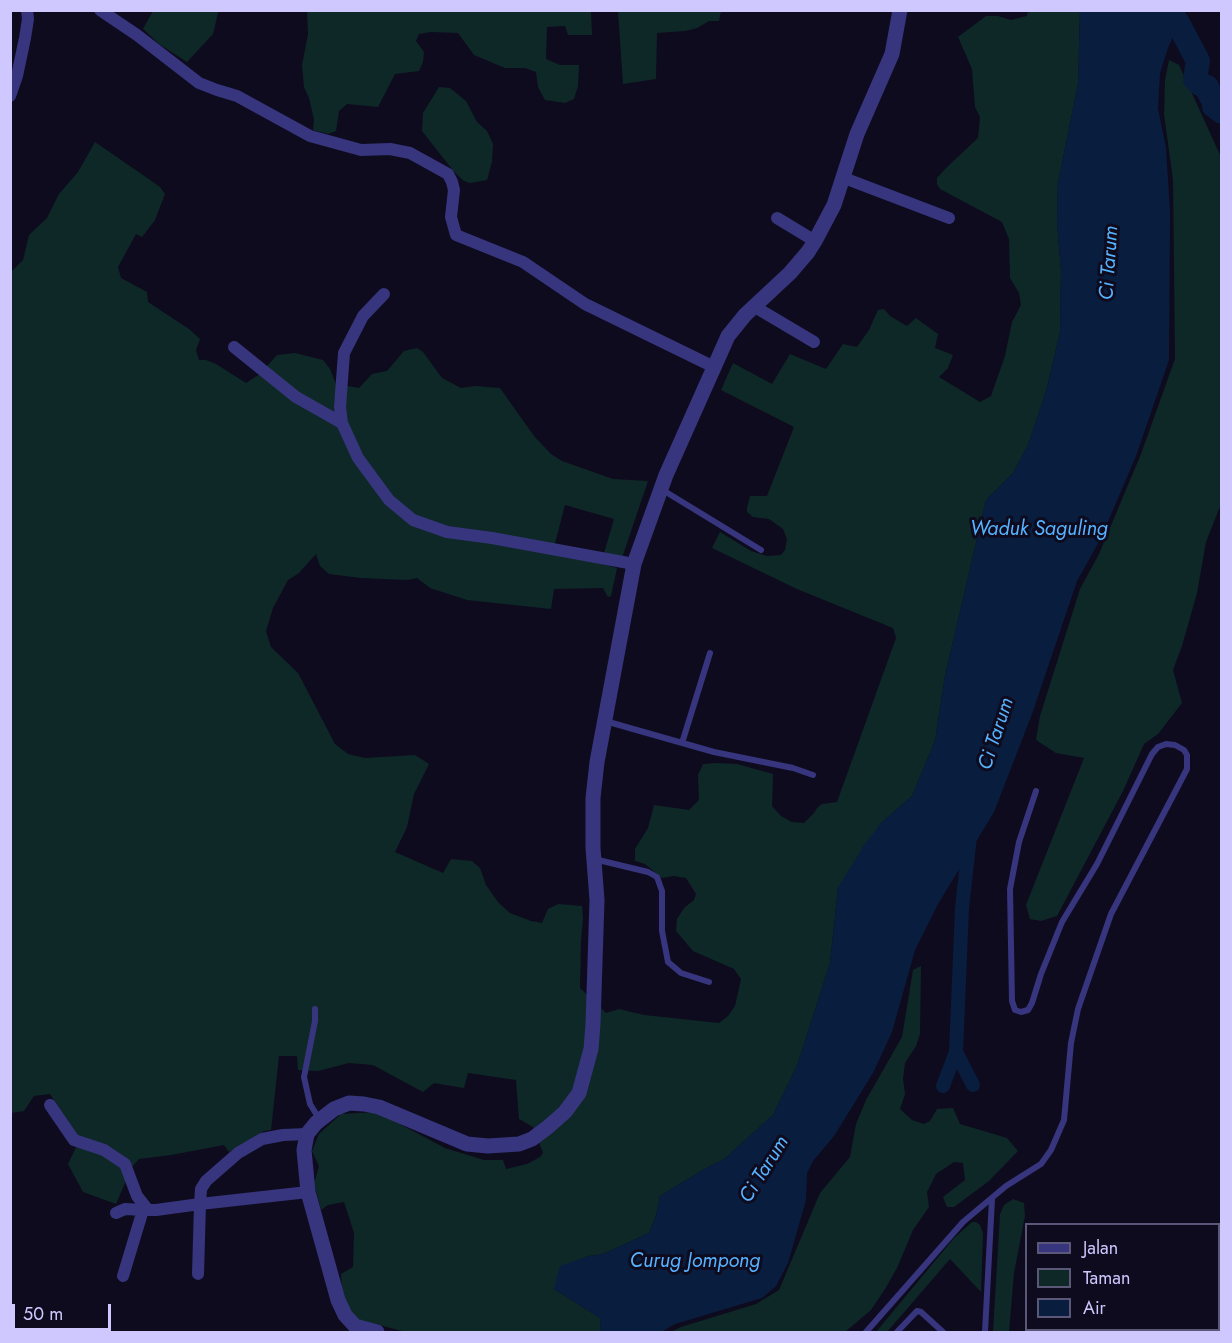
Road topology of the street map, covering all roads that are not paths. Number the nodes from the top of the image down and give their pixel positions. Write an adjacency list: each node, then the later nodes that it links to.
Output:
1 (27, 10): 4 (street)
2 (100, 10): 13 (street)
3 (900, 10): 5 (street)
4 (10, 96)
5 (844, 178): 7 (street); 8 (street)
6 (777, 218): 8 (street)
7 (950, 218)
8 (815, 241): 10 (street)
9 (384, 294): 14 (street)
10 (754, 307): 11 (street); 13 (street)
11 (814, 342)
12 (234, 347): 14 (street)
13 (714, 367): 15 (street)
14 (342, 423): 17 (street)
15 (661, 489): 16 (lane); 17 (street)
16 (761, 550)
17 (634, 564): 19 (street)
18 (710, 653): 20 (lane)
19 (604, 721): 20 (lane); 23 (street)
20 (682, 743): 21 (lane)
21 (813, 775)
22 (1036, 791): 30 (lane)
23 (594, 859): 24 (lane); 27 (street)
24 (709, 982)
25 (315, 1009): 27 (lane)
26 (50, 1105): 32 (street)
27 (320, 1120): 28 (street)
28 (307, 1134): 29 (street); 31 (street)
29 (308, 1192): 31 (street); 36 (street)
30 (992, 1198): 38 (lane); 41 (lane)
31 (200, 1204): 32 (street); 34 (street)
32 (146, 1210): 33 (street); 35 (street)
33 (116, 1213)
34 (198, 1274)
35 (123, 1276)
36 (353, 1329): 37 (street)
37 (377, 1332)
38 (866, 1332)
39 (897, 1332): 40 (lane)
40 (943, 1332)
41 (985, 1332)

